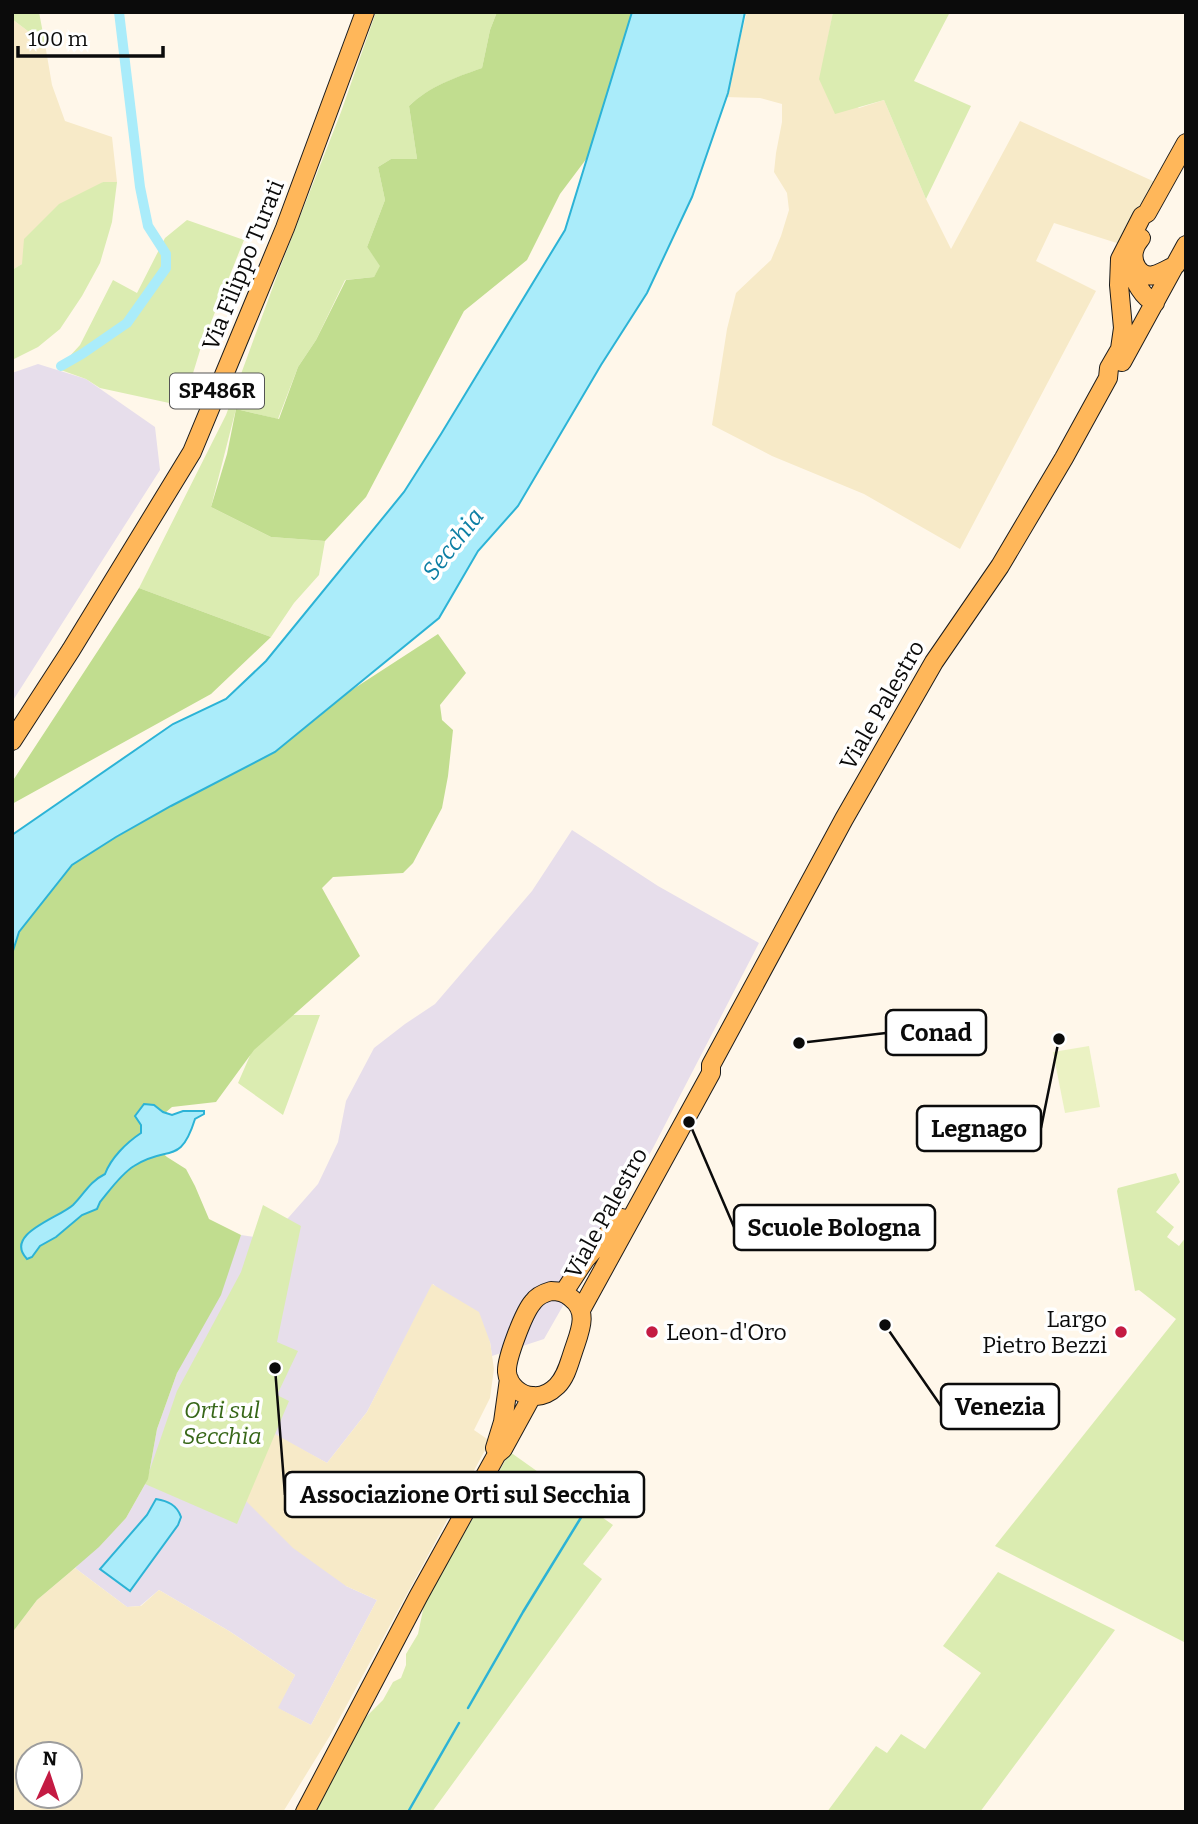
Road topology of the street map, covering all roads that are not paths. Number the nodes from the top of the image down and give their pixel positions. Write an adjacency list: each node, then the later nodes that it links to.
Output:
1 (365, 12): 9 (main road, Via Filippo Turati / SP486R)
2 (1186, 143): 3 (main road)
3 (1168, 176): 4 (main road); 6 (main road)
4 (1147, 213): 7 (main road); 8 (main road, Viale Palestro)
5 (1186, 245): 6 (main road, Viale Palestro)
6 (1176, 265): 7 (main road, Viale Palestro)
7 (1154, 303): 8 (main road, Viale Palestro)
8 (1108, 378): 10 (main road, Viale Palestro)
9 (12, 741)
10 (711, 1065): 11 (main road, Viale Palestro); 12 (main road, Viale Palestro)
11 (564, 1292): 12 (main road); 13 (main road)
12 (581, 1310): 14 (main road, Viale Palestro)
13 (509, 1379): 14 (main road); 15 (main road)
14 (532, 1396): 15 (main road)
15 (497, 1454): 16 (main road)
16 (304, 1812)

